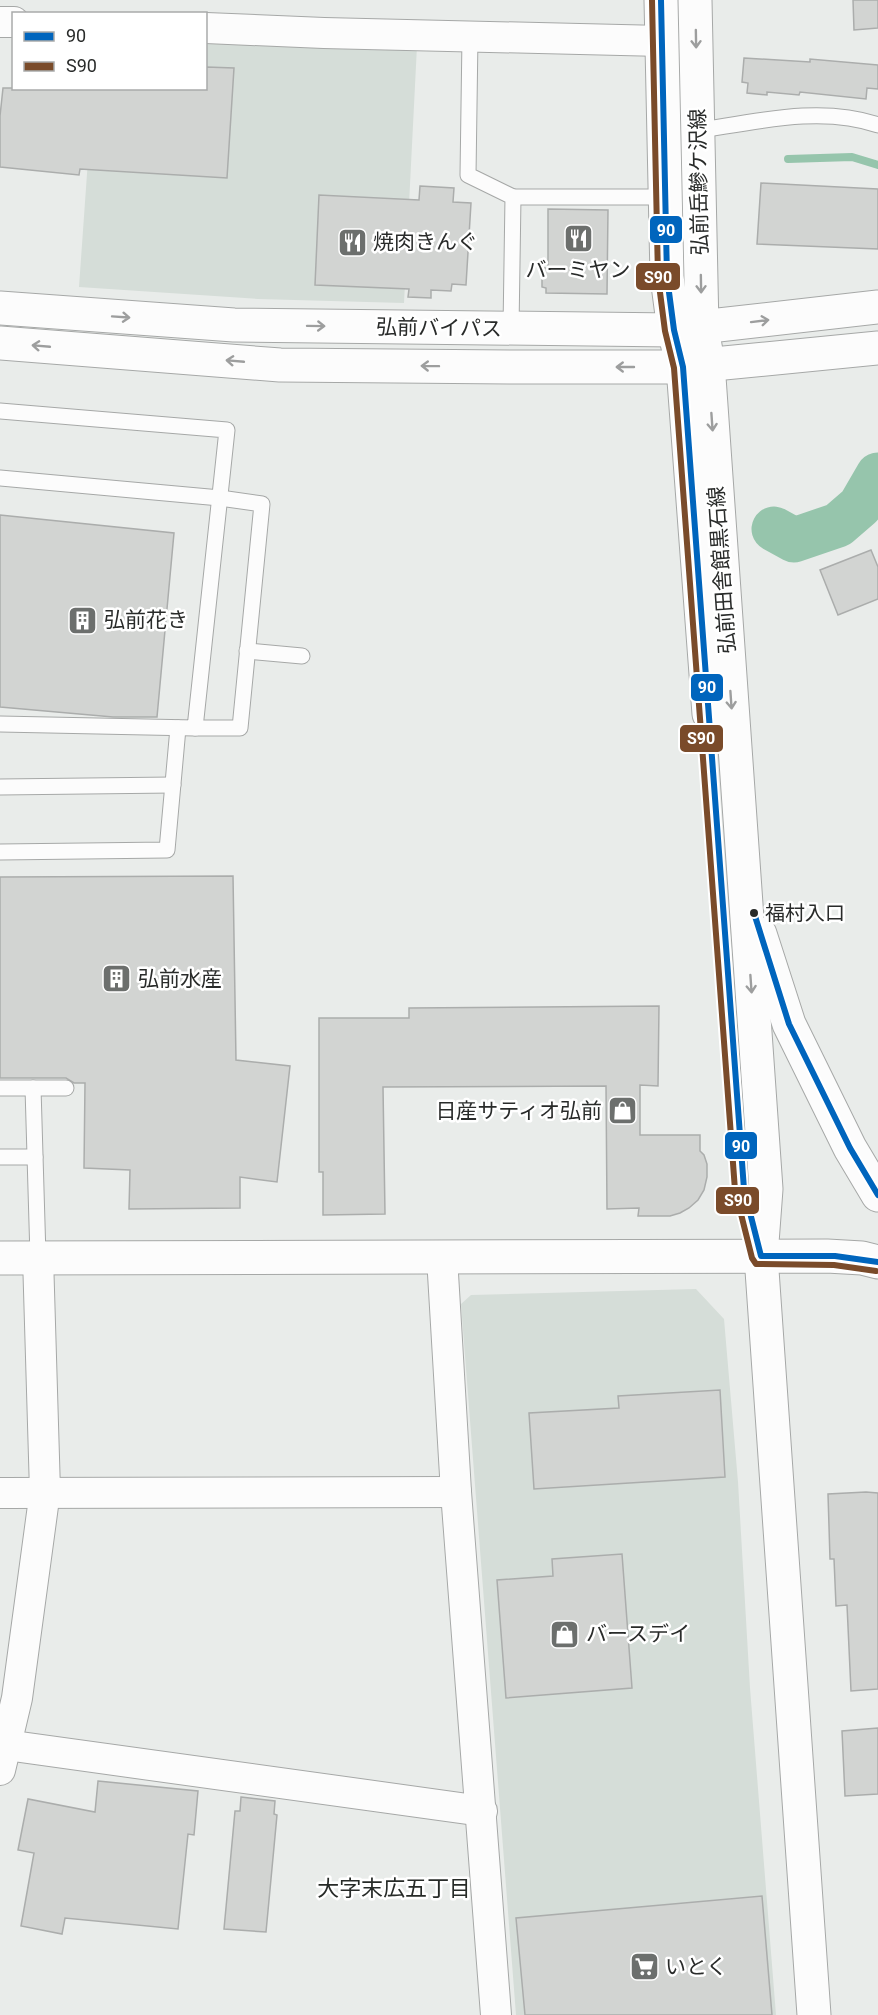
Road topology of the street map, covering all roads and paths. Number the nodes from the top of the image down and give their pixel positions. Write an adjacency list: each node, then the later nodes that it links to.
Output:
1 (661, 0): 5 (main road)
2 (695, 0): 7 (main road, 弘前岳鰺ケ沢線, one-way to 7)
3 (207, 28): 4 (street)
4 (470, 37): 5 (street); 8 (lane)
5 (662, 41): 7 (main road)
6 (878, 125): 7 (lane)
7 (681, 133): 9 (main road); 13 (main road, 弘前岳鰺ケ沢線, one-way to 13)
8 (513, 197): 9 (lane); 12 (lane)
9 (665, 197): 13 (main road)
10 (877, 307): 13 (main road, 弘前バイパス, one-way to 10)
11 (0, 308): 12 (main road, 弘前バイパス, one-way to 12)
12 (511, 329): 13 (main road, 弘前バイパス)
13 (688, 329): 16 (main road, 弘前岳鰺ケ沢線)
14 (0, 343): 16 (main road, 弘前バイパス, one-way to 14)
15 (872, 349): 16 (main road, 弘前バイパス)
16 (696, 365): 28 (main road, 弘前田舎館黒石線, one-way to 28); 35 (main road, 弘前田舎館黒石線)
17 (0, 411): 19 (lane)
18 (0, 478): 19 (lane)
19 (220, 498): 20 (lane); 24 (lane)
20 (247, 651): 21 (lane); 24 (lane)
21 (302, 656)
22 (0, 724): 23 (lane)
23 (178, 728): 24 (lane); 25 (lane)
24 (195, 728)
25 (173, 785): 26 (lane); 27 (lane)
26 (0, 786)
27 (0, 852)
28 (744, 884): 34 (main road, 弘前田舎館黒石線); 35 (main road, 弘前田舎館黒石線, one-way to 35)
29 (0, 1088): 30 (lane)
30 (33, 1088): 31 (lane); 33 (lane)
31 (66, 1088)
32 (0, 1157): 33 (lane)
33 (35, 1157): 37 (lane)
34 (878, 1195)
35 (761, 1256): 38 (main road); 39 (main road); 47 (main road)
36 (0, 1257): 37 (main road)
37 (38, 1257): 38 (main road); 40 (street)
38 (442, 1257): 41 (street)
39 (878, 1262)
40 (45, 1491): 41 (street); 42 (street); 43 (street)
41 (456, 1492): 45 (street)
42 (0, 1493)
43 (8, 1699): 44 (street)
44 (3, 1757): 45 (street)
45 (482, 1811): 46 (street)
46 (496, 2015)
47 (814, 2015)

